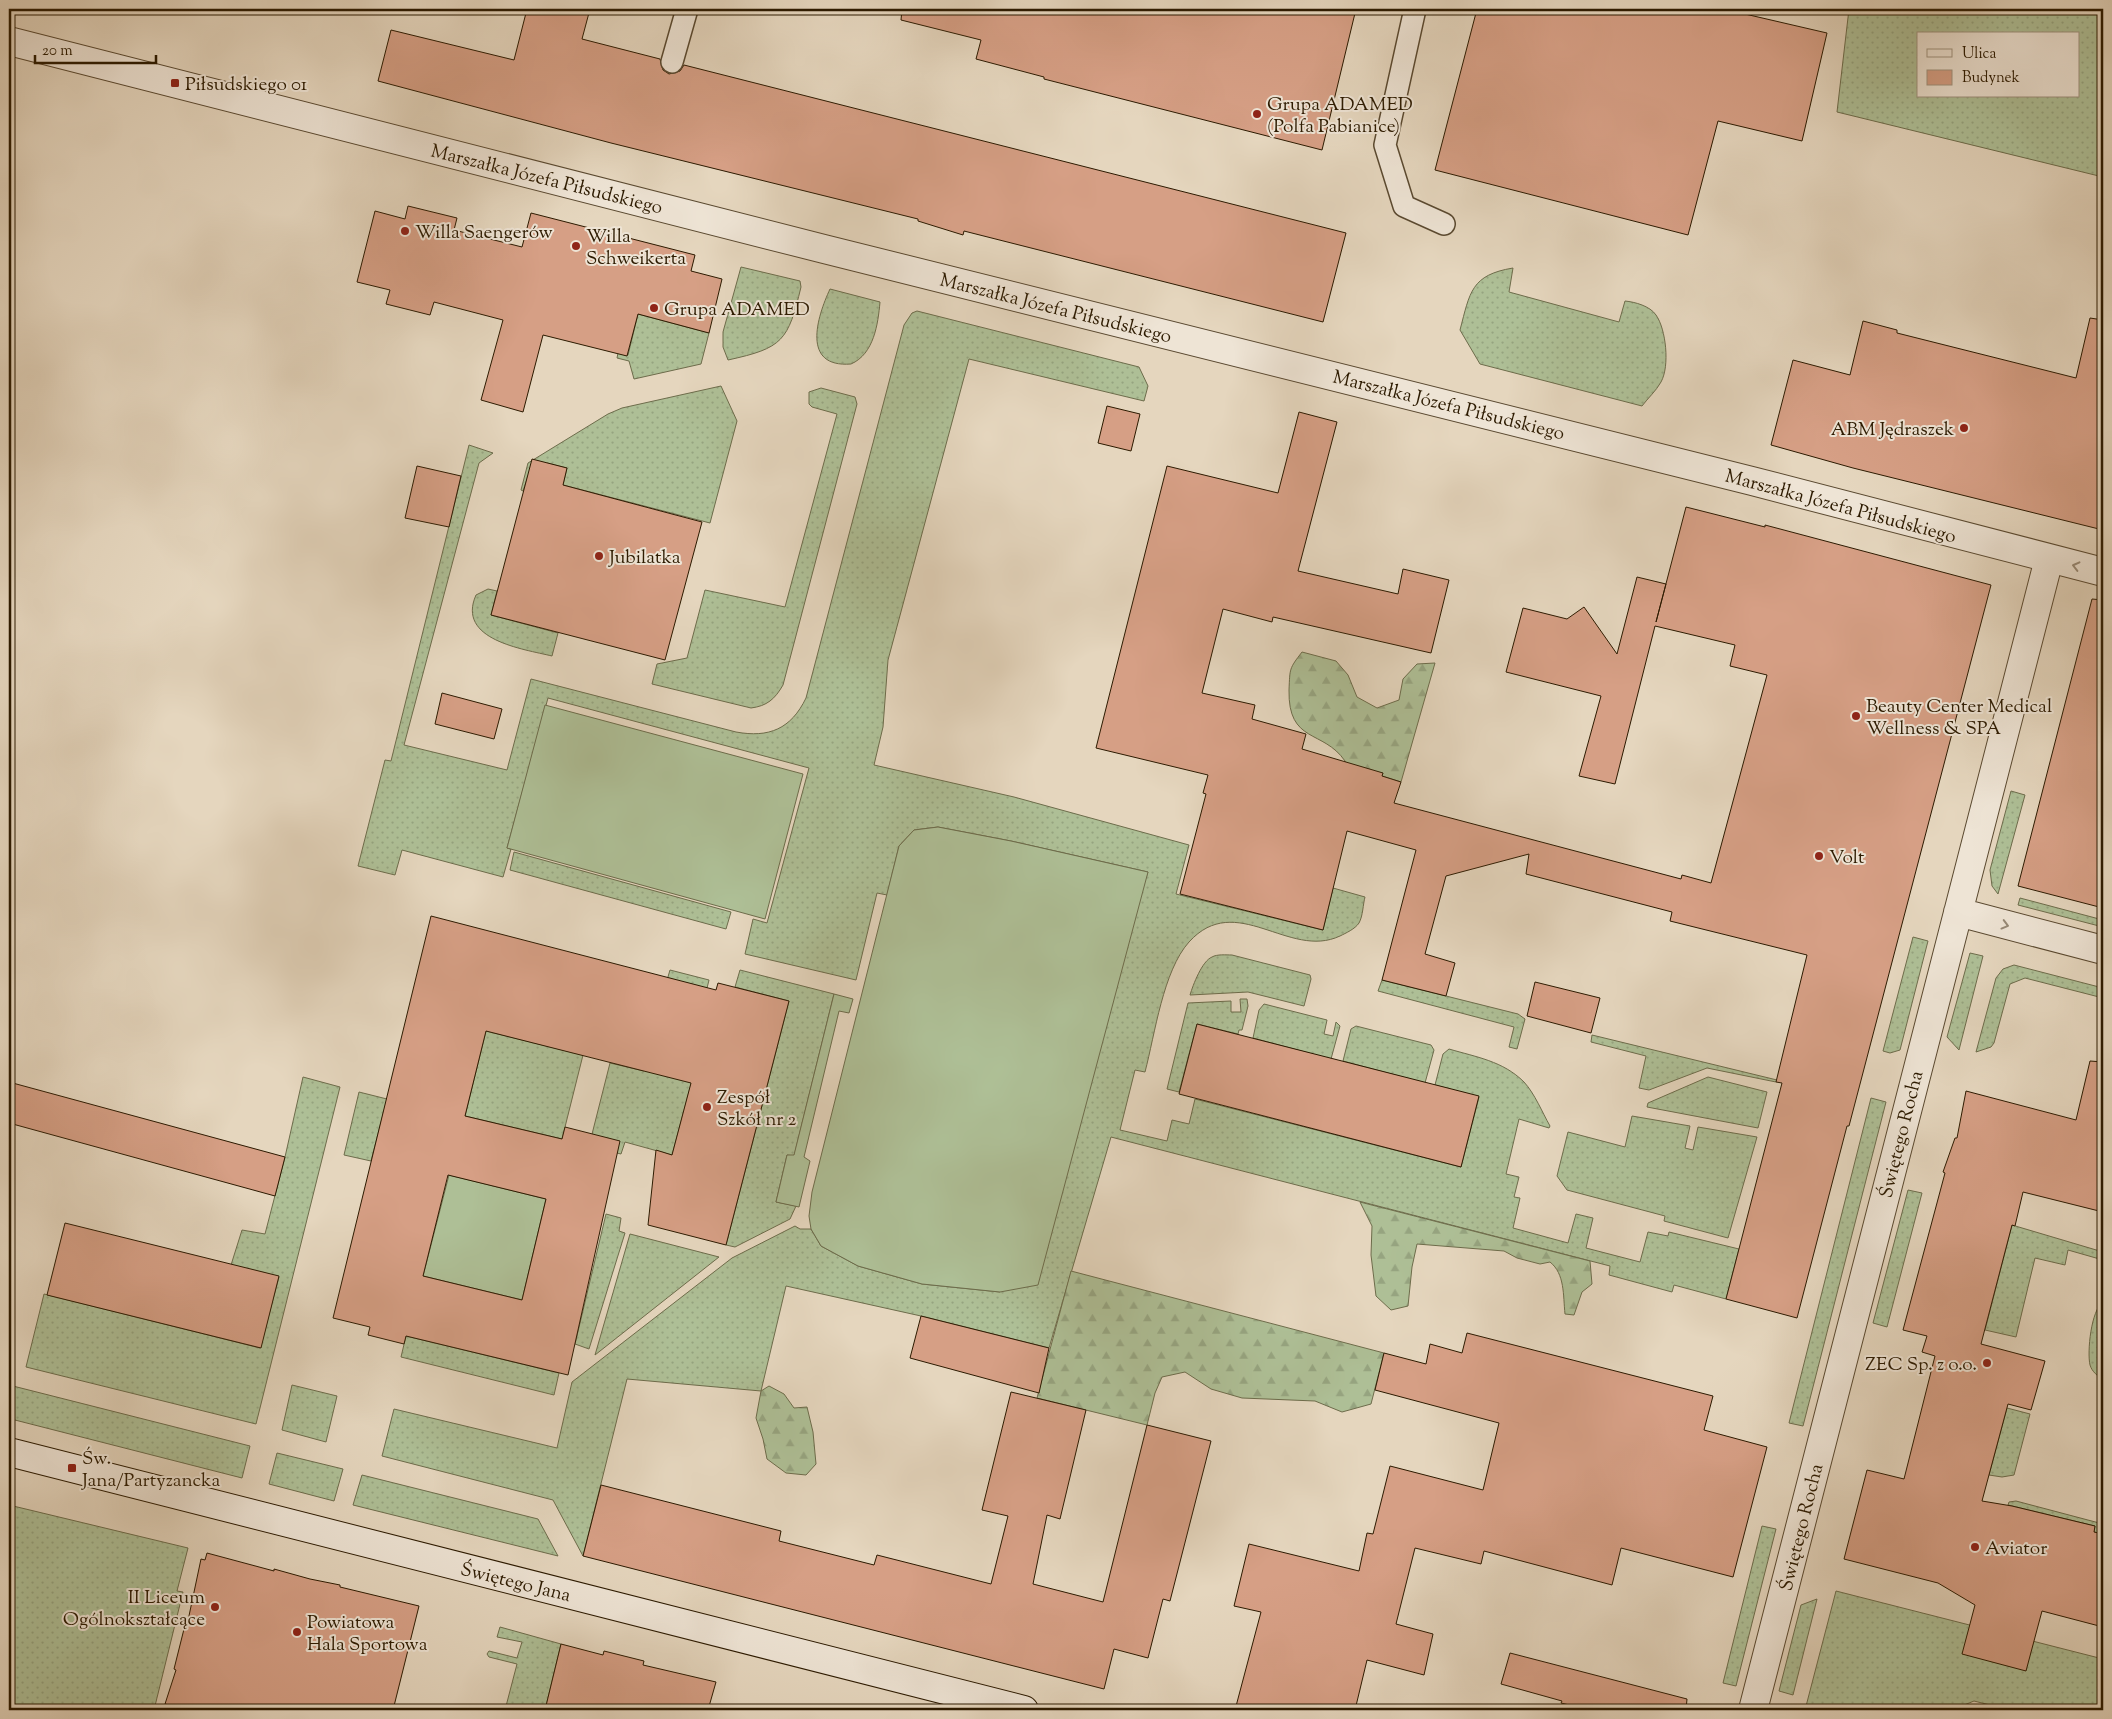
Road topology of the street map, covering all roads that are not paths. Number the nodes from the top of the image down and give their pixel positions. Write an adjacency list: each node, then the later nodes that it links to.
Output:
1 (687, 9): 4 (lane)
2 (1415, 9): 5 (lane)
3 (9, 41): 6 (street, Marszałka Józefa Piłsudskiego)
4 (672, 62)
5 (1444, 224)
6 (2049, 559): 7 (street, Marszałka Józefa Piłsudskiego, one-way to 6); 8 (street, Świętego Rocha)
7 (2103, 572)
8 (1958, 912): 9 (street, one-way to 9); 12 (street, Świętego Rocha)
9 (2103, 950)
10 (9, 1452): 11 (street, Świętego Jana)
11 (1024, 1710)
12 (1753, 1710)

